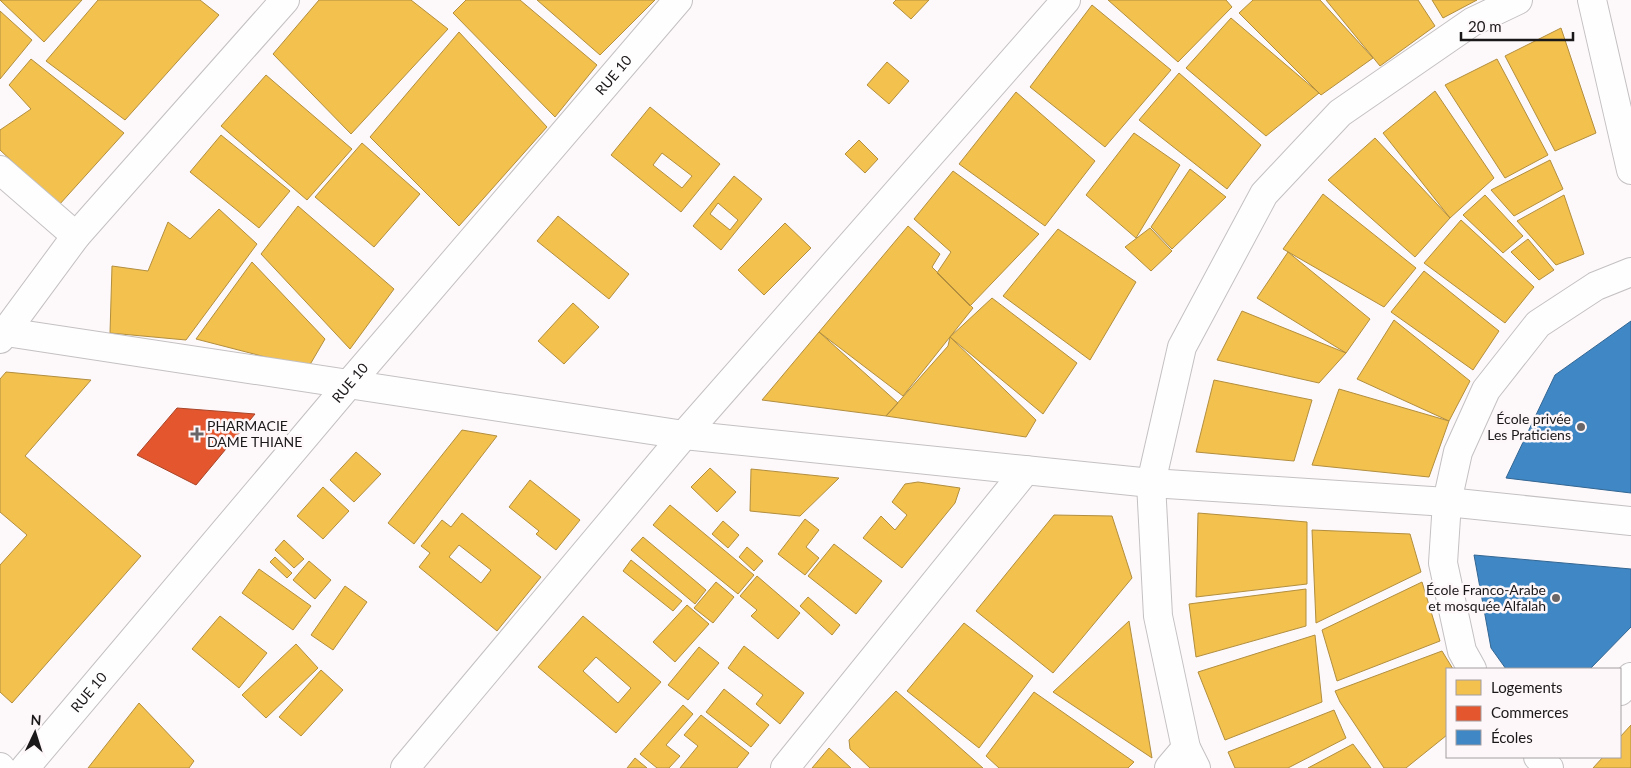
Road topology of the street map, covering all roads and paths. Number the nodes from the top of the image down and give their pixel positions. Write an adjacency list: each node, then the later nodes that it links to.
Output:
1 (285, 0): 8 (street)
2 (678, 0): 11 (street, RUE 10)
3 (1066, 0): 12 (street)
4 (1518, 0): 14 (street)
5 (1592, 0): 7 (street)
6 (0, 170): 8 (street)
7 (1631, 170)
8 (76, 236): 10 (street)
9 (1631, 272): 15 (street)
10 (3, 336): 11 (street)
11 (349, 384): 12 (street); 23 (street, RUE 10)
12 (684, 434): 13 (street); 24 (street)
13 (1026, 470): 14 (street); 25 (street)
14 (1151, 483): 15 (street); 22 (street)
15 (1447, 502): 16 (street); 17 (street)
16 (1631, 521)
17 (1471, 668)
18 (1631, 677): 19 (street)
19 (1621, 690)
20 (1539, 758): 26 (street)
21 (1567, 758): 27 (street)
22 (1184, 761)
23 (25, 768)
24 (405, 768)
25 (785, 768)
26 (1549, 768)
27 (1559, 768)

